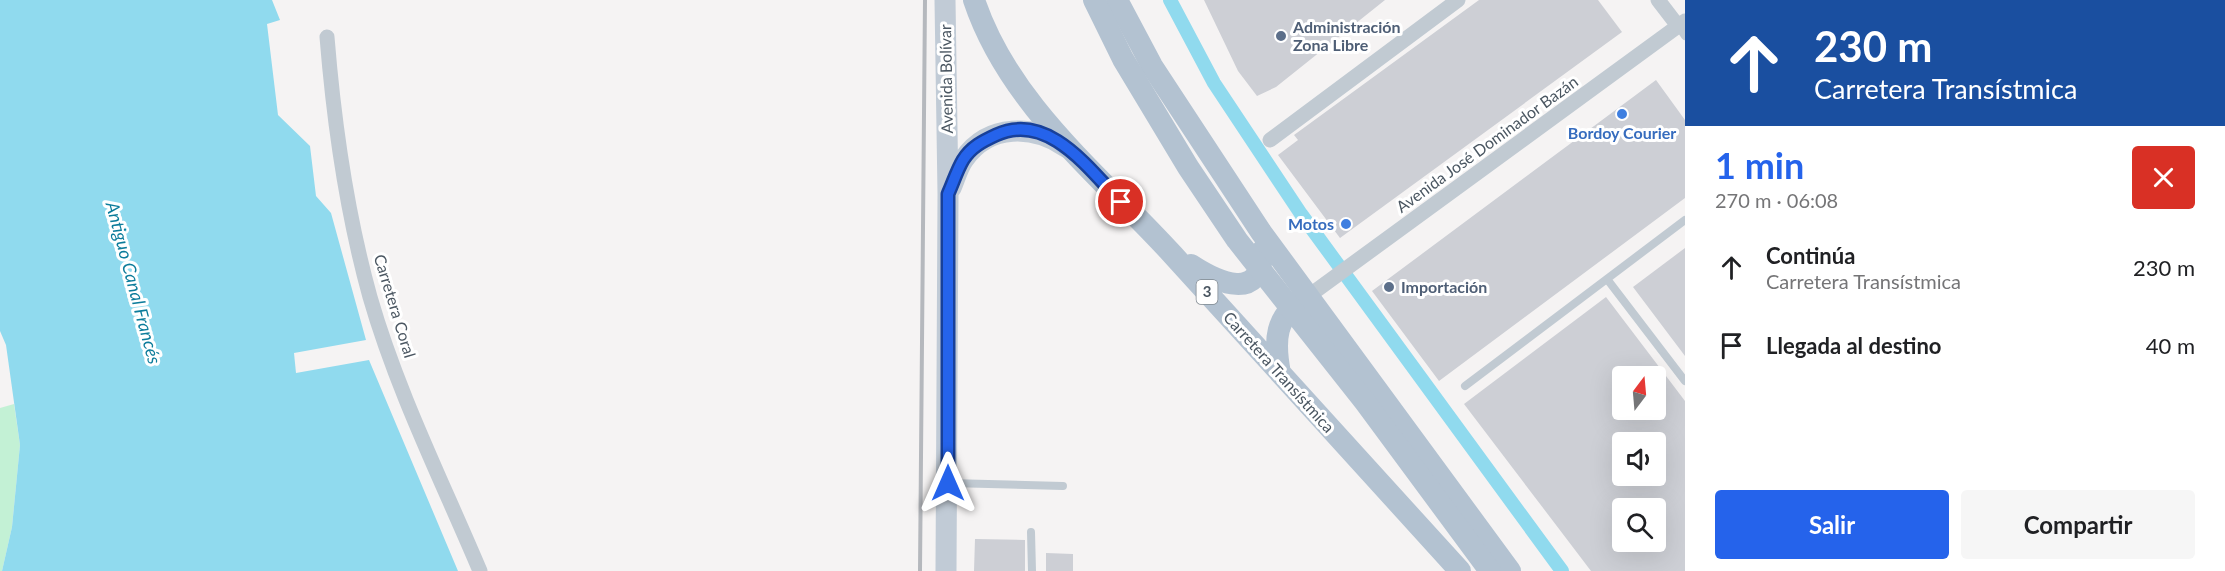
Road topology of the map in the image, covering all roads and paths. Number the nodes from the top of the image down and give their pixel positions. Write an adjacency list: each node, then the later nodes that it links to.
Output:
1 (945, 0): 11 (main road, Avenida Bolívar)
2 (974, 0): 10 (main road, Carretera Transístmica / 3)
3 (1094, 0): 27 (main road, bridge)
4 (1117, 0): 13 (main road)
5 (1458, 0): 9 (street)
6 (1658, 0): 7 (street)
7 (1683, 28): 16 (street, Avenida José Dominador Bazán)
8 (327, 38): 23 (street, Carretera Coral)
9 (1270, 140)
10 (1071, 150): 11 (main road, Avenida Bolívar); 14 (main road, Carretera Transístmica / 3)
11 (948, 194): 20 (main road, Avenida Bolívar)
12 (1685, 220): 15 (lane)
13 (1261, 232): 14 (main road); 16 (main road)
14 (1172, 253): 17 (main road, Carretera Transístmica / 3)
15 (1607, 279): 18 (lane); 19 (lane)
16 (1310, 295): 17 (main road); 28 (main road)
17 (1280, 373): 26 (main road, Carretera Transístmica / 3)
18 (1685, 381)
19 (1465, 386)
20 (948, 483): 21 (lane); 24 (main road, Avenida Bolívar)
21 (1063, 486)
22 (1031, 531): 25 (lane)
23 (480, 571)
24 (946, 571)
25 (1032, 571)
26 (1460, 571)
27 (1490, 571)
28 (1510, 571)

